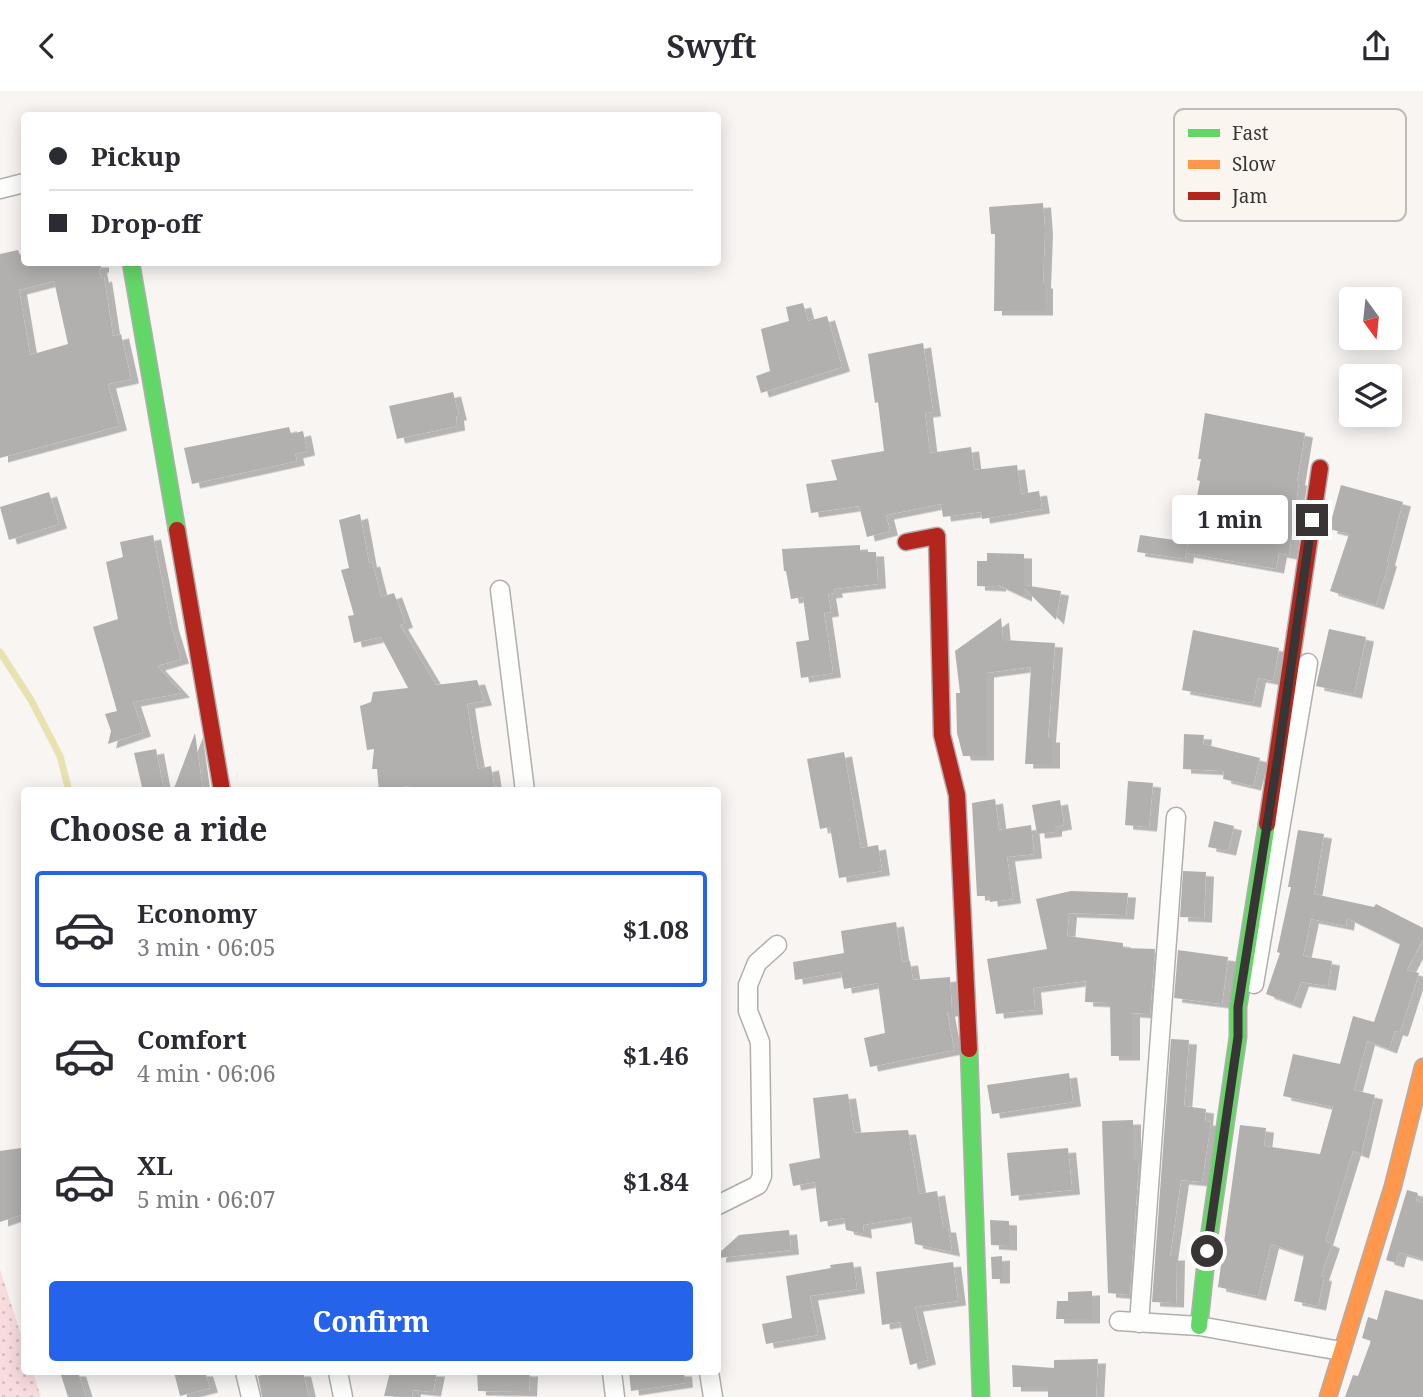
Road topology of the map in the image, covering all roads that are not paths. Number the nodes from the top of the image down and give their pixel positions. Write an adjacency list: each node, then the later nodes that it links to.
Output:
1 (21, 184): 2 (street)
2 (0, 189)
3 (132, 266): 8 (street)
4 (1320, 468): 12 (street)
5 (906, 542): 27 (street)
6 (500, 590): 9 (street)
7 (1308, 663): 12 (street)
8 (221, 787)
9 (525, 787)
10 (1176, 817): 16 (street)
11 (777, 945): 14 (street)
12 (1238, 1037): 17 (street)
13 (1423, 1067): 18 (street)
14 (721, 1204)
15 (1119, 1321): 16 (street)
16 (1139, 1323): 17 (street)
17 (1199, 1326): 18 (street)
18 (1341, 1351): 28 (street)
19 (247, 1375): 23 (street)
20 (339, 1375): 24 (street)
21 (612, 1375): 25 (street)
22 (709, 1375): 26 (street)
23 (251, 1397)
24 (343, 1397)
25 (615, 1397)
26 (713, 1397)
27 (981, 1397)
28 (1328, 1397)

